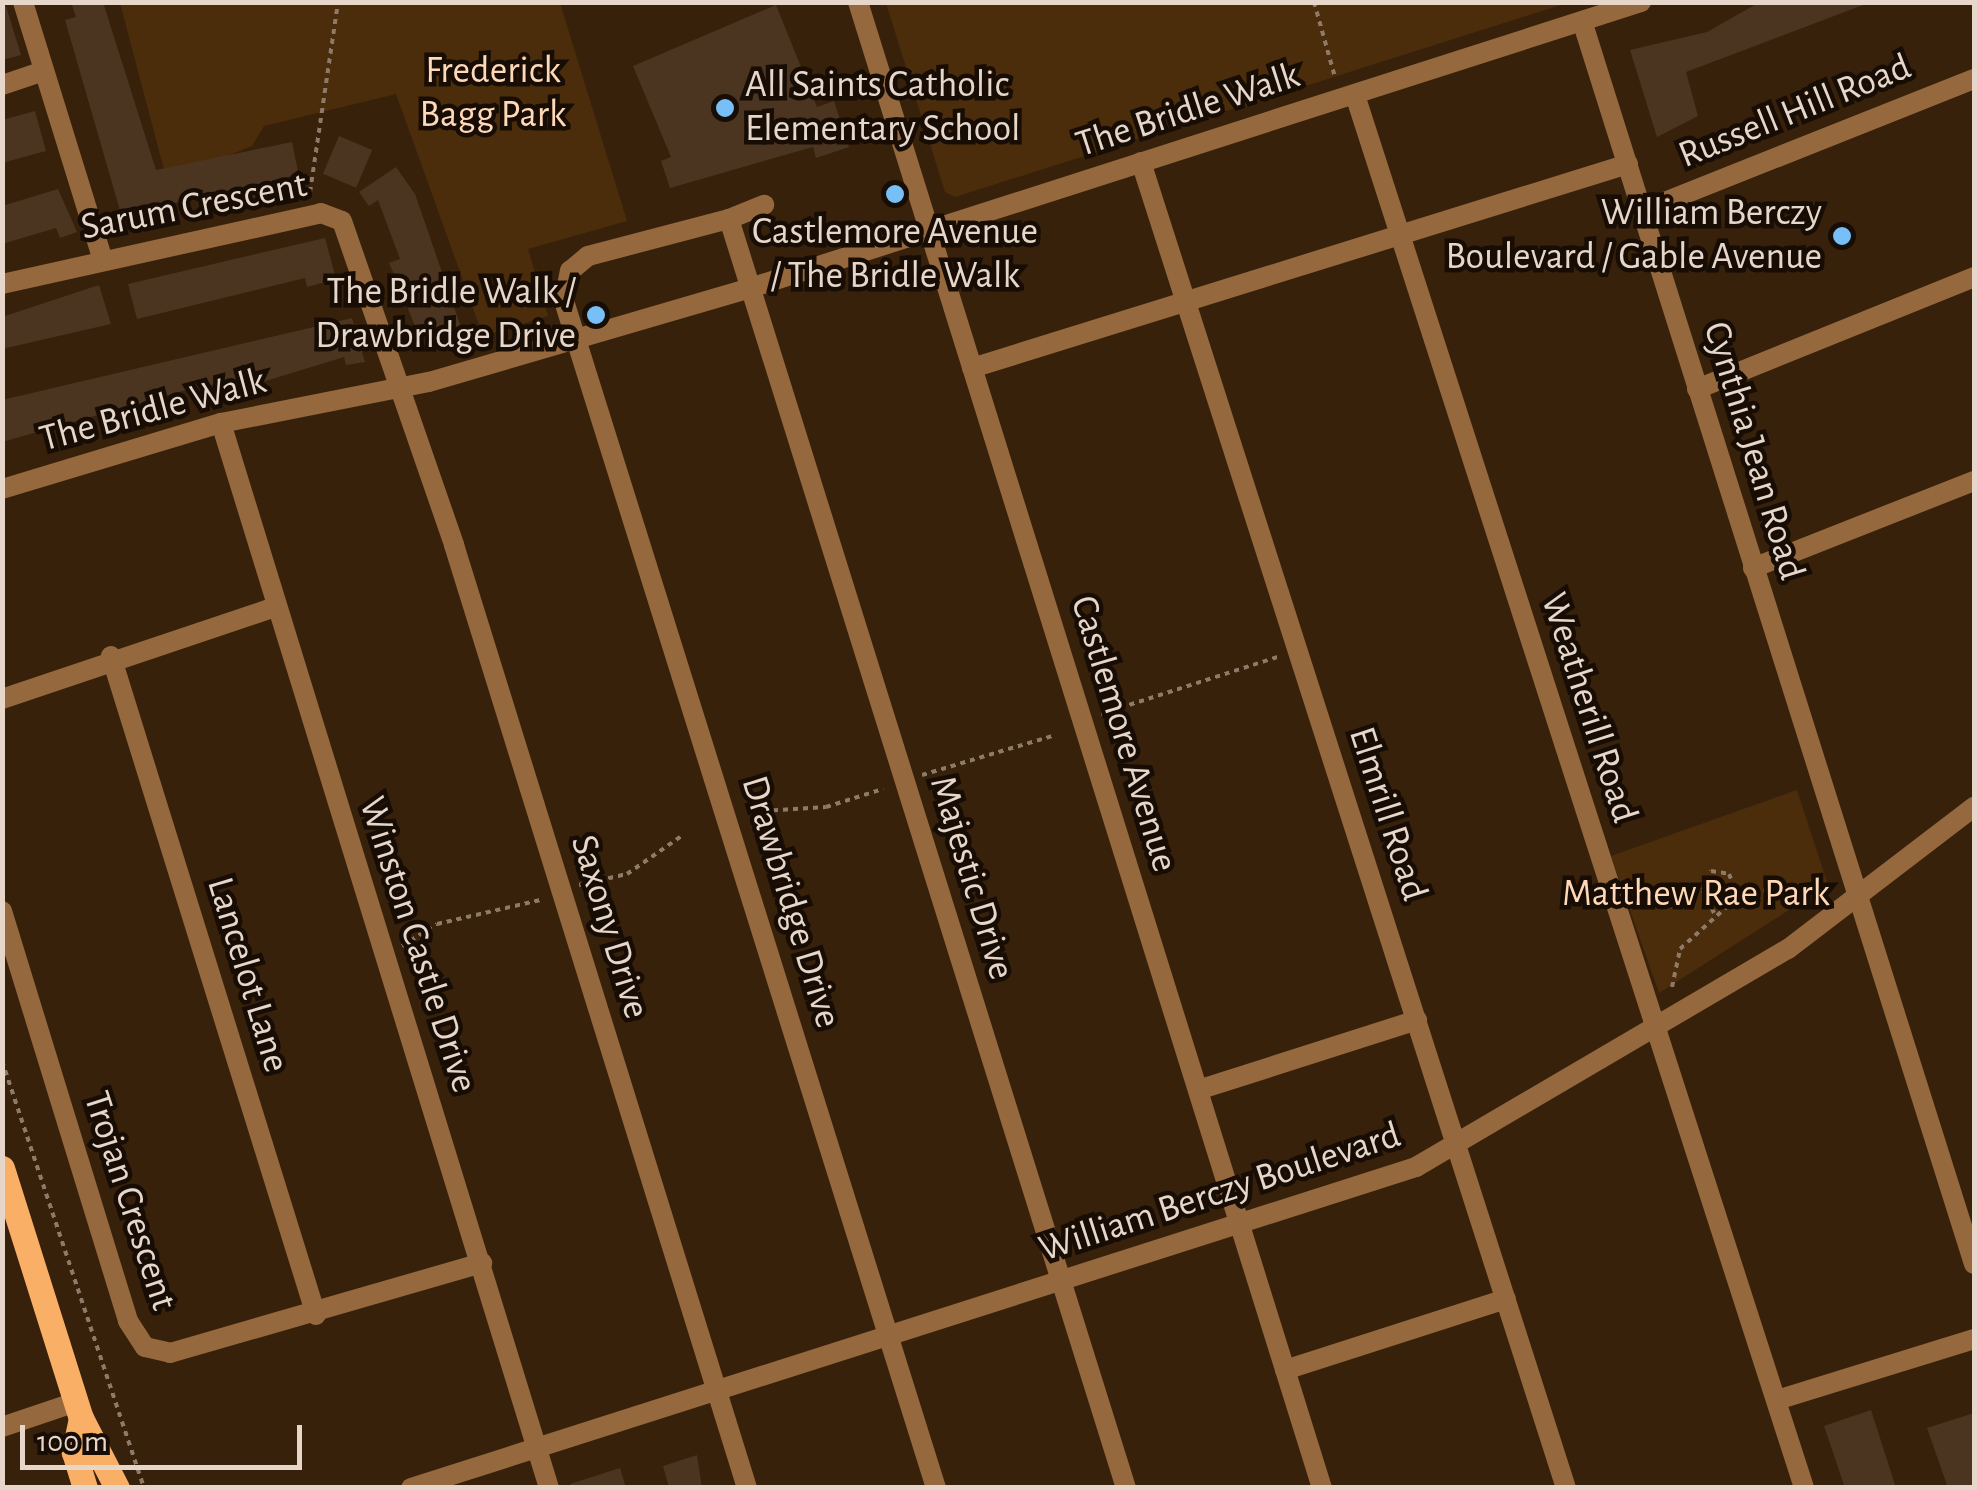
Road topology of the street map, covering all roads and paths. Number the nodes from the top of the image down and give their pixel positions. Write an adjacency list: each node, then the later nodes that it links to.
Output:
1 (22, 2): 9 (street)
2 (338, 2): 16 (path)
3 (618, 2): 4 (path)
4 (664, 2)
5 (858, 2): 20 (street, Castlemore Avenue)
6 (1314, 2): 10 (path)
7 (1641, 2): 8 (street, The Bridle Walk)
8 (1583, 24): 13 (street, The Bridle Walk); 15 (street, Cynthia Jean Road)
9 (44, 71): 12 (street); 22 (street)
10 (1335, 77)
11 (1974, 79): 18 (street, Russell Hill Road)
12 (2, 84)
13 (1355, 95): 14 (street, The Bridle Walk); 21 (street)
14 (1141, 162): 20 (street, The Bridle Walk); 26 (street, Elmrill Road)
15 (1628, 164): 18 (street, Cynthia Jean Road); 21 (street)
16 (310, 192)
17 (764, 205): 19 (street, Drawbridge Drive)
18 (1642, 210): 30 (street, Cynthia Jean Road)
19 (728, 219): 25 (street, Majestic Drive); 27 (street, Drawbridge Drive)
20 (930, 232): 25 (street, The Bridle Walk); 28 (street, Castlemore Avenue)
21 (1400, 236): 26 (street); 56 (street, Weatherill Road)
22 (102, 260): 24 (street, Sarum Crescent); 29 (street, Sarum Crescent)
23 (1974, 278): 30 (street)
24 (2, 284)
25 (747, 289): 27 (street, The Bridle Walk); 64 (street, Majestic Drive)
26 (1187, 303): 28 (street); 55 (street, Elmrill Road)
27 (577, 338): 29 (street, The Bridle Walk); 67 (street, Drawbridge Drive)
28 (972, 368): 58 (street, Castlemore Avenue)
29 (402, 389): 31 (street, The Bridle Walk); 70 (street, Saxony Drive)
30 (1698, 389): 34 (street, Cynthia Jean Road)
31 (221, 424): 33 (street, The Bridle Walk); 35 (street, Winston Castle Drive)
32 (1974, 480): 34 (street)
33 (2, 489)
34 (1753, 568): 49 (street, Cynthia Jean Road)
35 (272, 608): 37 (street); 53 (street, Winston Castle Drive)
36 (1285, 655): 39 (path)
37 (111, 656): 38 (street); 66 (street, Lancelot Lane)
38 (2, 699)
39 (1097, 715)
40 (1055, 735): 41 (path)
41 (918, 776)
42 (884, 788): 44 (path)
43 (1974, 807): 49 (street, William Berczy Boulevard)
44 (763, 811)
45 (684, 835): 46 (path)
46 (574, 886)
47 (1830, 886): 48 (path)
48 (1738, 896): 52 (path); 52 (path)
49 (1858, 898): 56 (street, William Berczy Boulevard); 63 (street, Cynthia Jean Road)
50 (540, 900): 53 (path)
51 (2, 910): 66 (street, Trojan Crescent)
52 (1714, 914): 54 (path)
53 (384, 953): 62 (street, Winston Castle Drive)
54 (1672, 987)
55 (1418, 1020): 58 (street); 59 (street, Elmrill Road)
56 (1655, 1030): 59 (street, William Berczy Boulevard); 71 (street, Weatherill Road)
57 (2, 1061): 77 (path)
58 (1198, 1090): 61 (street, Castlemore Avenue)
59 (1456, 1148): 61 (street, William Berczy Boulevard); 65 (street, Elmrill Road)
60 (2, 1168): 72 (main road)
61 (1241, 1226): 64 (street, William Berczy Boulevard); 69 (street, Castlemore Avenue)
62 (482, 1264): 66 (street, Trojan Crescent); 74 (street, Winston Castle Drive)
63 (1974, 1264)
64 (1060, 1282): 67 (street, William Berczy Boulevard); 82 (street, Majestic Drive)
65 (1506, 1299): 69 (street); 84 (street, Elmrill Road)
66 (316, 1315)
67 (890, 1338): 70 (street, William Berczy Boulevard); 81 (street, Drawbridge Drive)
68 (1974, 1339): 71 (street)
69 (1285, 1370): 83 (street, Castlemore Avenue)
70 (718, 1392): 74 (street, William Berczy Boulevard); 80 (street, Saxony Drive)
71 (1776, 1400): 85 (street, Weatherill Road)
72 (78, 1410): 73 (street); 75 (main road); 76 (main road)
73 (2, 1428)
74 (537, 1448): 78 (street, William Berczy Boulevard); 79 (street, Winston Castle Drive)
75 (85, 1488)
76 (117, 1488)
77 (144, 1488)
78 (411, 1488)
79 (550, 1488)
80 (747, 1488)
81 (936, 1488)
82 (1126, 1488)
83 (1322, 1488)
84 (1566, 1488)
85 (1804, 1488)

